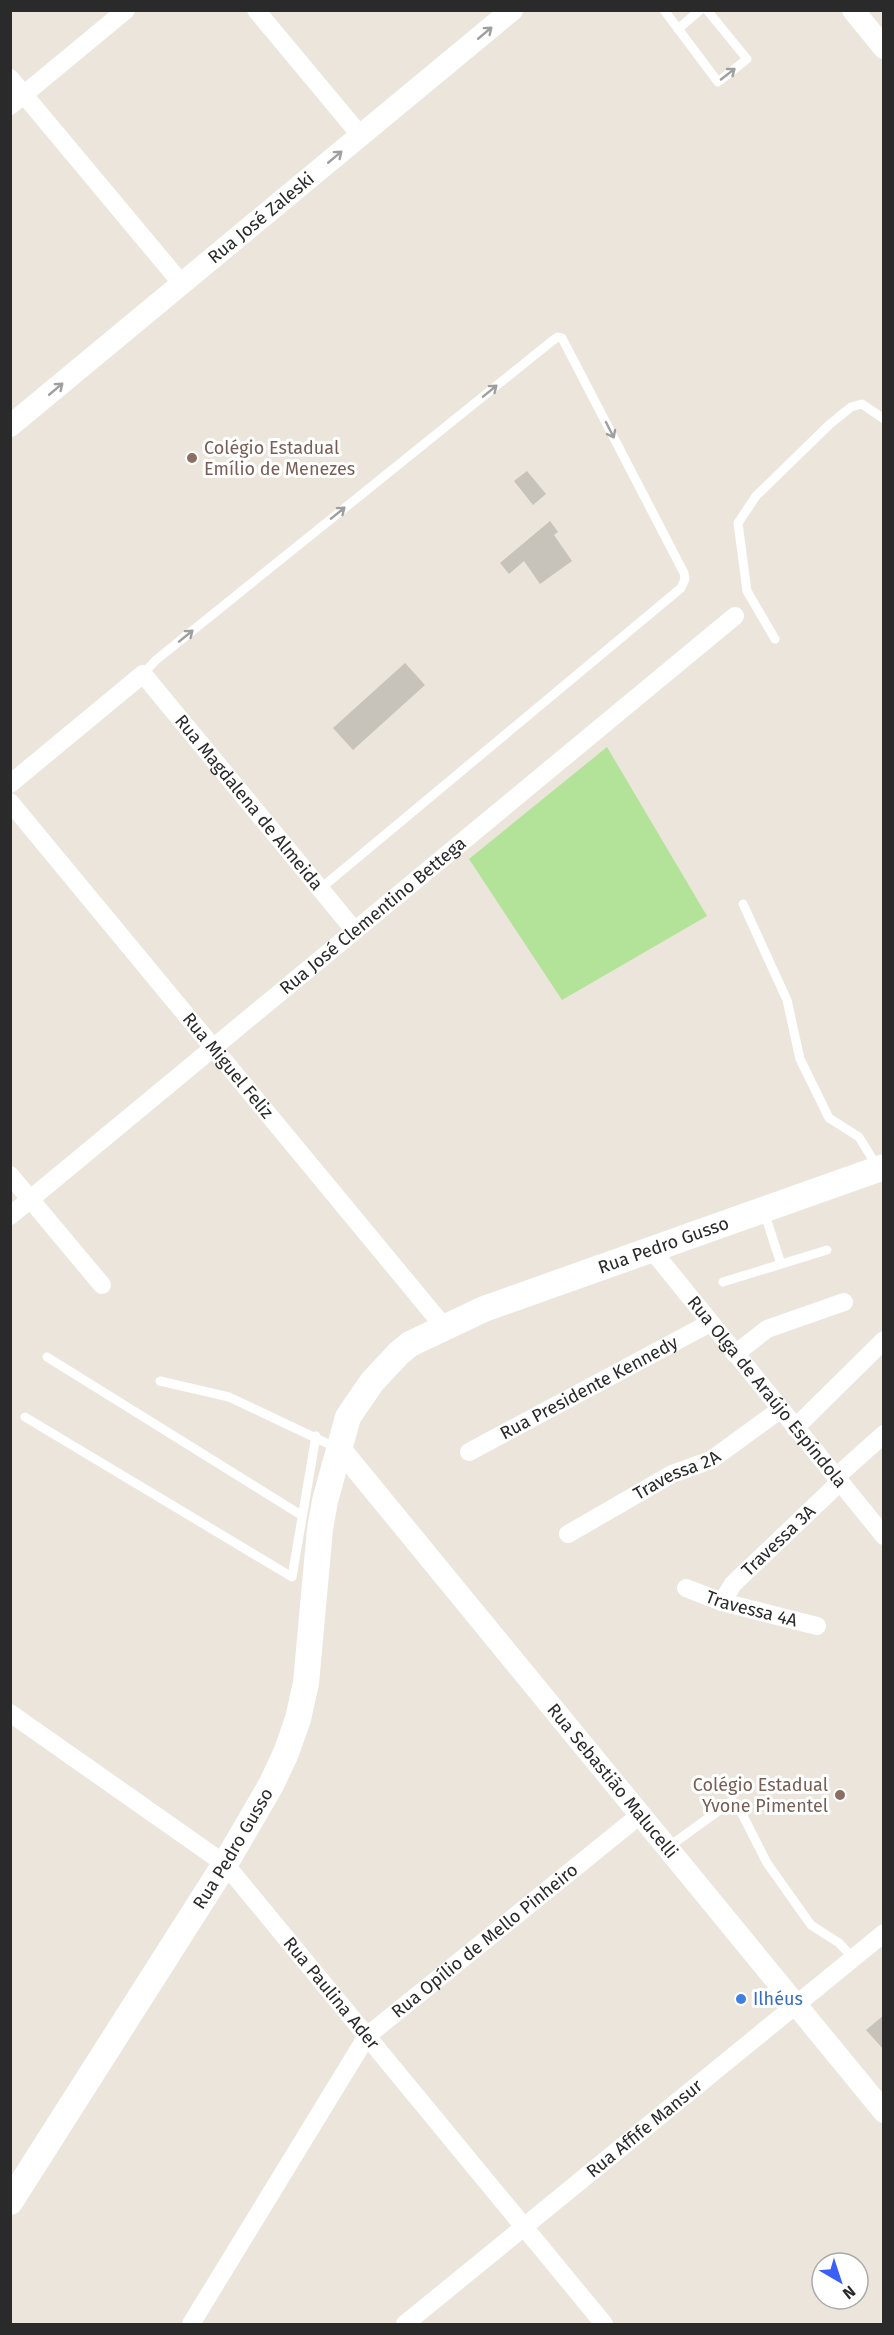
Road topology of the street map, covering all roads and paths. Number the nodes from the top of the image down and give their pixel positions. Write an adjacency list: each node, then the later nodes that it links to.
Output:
1 (126, 10): 11 (street)
2 (256, 10): 12 (street)
3 (512, 10): 12 (street, Rua José Zaleski, one-way to 3)
4 (664, 10): 8 (lane)
5 (700, 10): 8 (lane)
6 (707, 10): 8 (lane, one-way to 6)
7 (853, 10): 9 (street)
8 (678, 29)
9 (884, 48)
10 (10, 78): 11 (street)
11 (17, 100): 13 (street)
12 (361, 136): 13 (street, Rua José Zaleski, one-way to 12)
13 (182, 284): 15 (street, Rua José Zaleski, one-way to 13)
14 (884, 419): 17 (lane)
15 (10, 426)
16 (735, 616): 23 (street, Rua José Clementino Bettega)
17 (775, 639)
18 (143, 674): 19 (street); 21 (street, Rua Magdalena de Almeida); 21 (lane, one-way to 21)
19 (10, 784)
20 (10, 802): 24 (street, Rua Miguel Feliz)
21 (320, 889): 23 (street, Rua Magdalena de Almeida)
22 (743, 904): 25 (lane)
23 (355, 931): 24 (street, Rua José Clementino Bettega)
24 (213, 1048): 27 (street, Rua José Clementino Bettega); 37 (street, Rua Miguel Feliz)
25 (881, 1167): 28 (main road, Rua Pedro Gusso)
26 (10, 1175): 27 (street)
27 (30, 1199): 29 (street, Rua José Clementino Bettega); 34 (street)
28 (763, 1209): 30 (main road, Rua Pedro Gusso); 32 (lane)
29 (10, 1216)
30 (651, 1249): 36 (street, Rua Olga de Araújo Espíndola); 37 (main road, Rua Pedro Gusso)
31 (827, 1250): 32 (lane)
32 (781, 1264): 33 (lane)
33 (723, 1282)
34 (102, 1285)
35 (844, 1302): 39 (street)
36 (710, 1323): 39 (street, Rua Olga de Araújo Espíndola); 48 (street, Rua Presidente Kennedy)
37 (445, 1328): 47 (main road, Rua Pedro Gusso)
38 (884, 1340): 44 (street)
39 (735, 1353): 42 (street, Rua Olga de Araújo Espíndola)
40 (47, 1357): 50 (lane)
41 (159, 1381): 45 (lane)
42 (781, 1409): 44 (street, Rua Olga de Araújo Espíndola); 51 (street, Travessa 2A)
43 (25, 1417): 53 (lane)
44 (795, 1428): 49 (street, Rua Olga de Araújo Espíndola)
45 (316, 1436): 47 (lane); 50 (lane)
46 (882, 1440): 49 (street, Travessa 3A)
47 (340, 1450): 53 (main road, Rua Pedro Gusso); 58 (street, Rua Sebastião Malucelli)
48 (469, 1452)
49 (838, 1480): 52 (street, Rua Olga de Araújo Espíndola); 55 (street, Travessa 3A)
50 (301, 1515): 53 (lane)
51 (568, 1534)
52 (884, 1536)
53 (304, 1579): 60 (main road, Rua Pedro Gusso)
54 (686, 1588): 55 (street, Travessa 4A)
55 (722, 1602): 56 (street, Travessa 4A)
56 (817, 1626)
57 (10, 1713): 60 (street, Rua Paulina Ader)
58 (640, 1815): 59 (street, Rua Sebastião Malucelli); 64 (street, Rua Opílio de Mello Pinheiro)
59 (667, 1848): 62 (lane); 63 (street, Rua Sebastião Malucelli)
60 (225, 1864): 64 (street, Rua Paulina Ader); 66 (main road, Rua Pedro Gusso)
61 (884, 1933): 62 (street, Rua Affife Mansur)
62 (853, 1958): 63 (street, Rua Affife Mansur)
63 (796, 2005): 65 (street, Rua Sebastião Malucelli); 67 (street, Rua Affife Mansur)
64 (367, 2036): 67 (street, Rua Paulina Ader); 68 (street, Rua Opílio de Mello Pinheiro)
65 (884, 2112)
66 (10, 2202)
67 (524, 2227): 69 (street, Rua Affife Mansur); 70 (street, Rua Paulina Ader)
68 (191, 2325)
69 (405, 2325)
70 (604, 2325)

